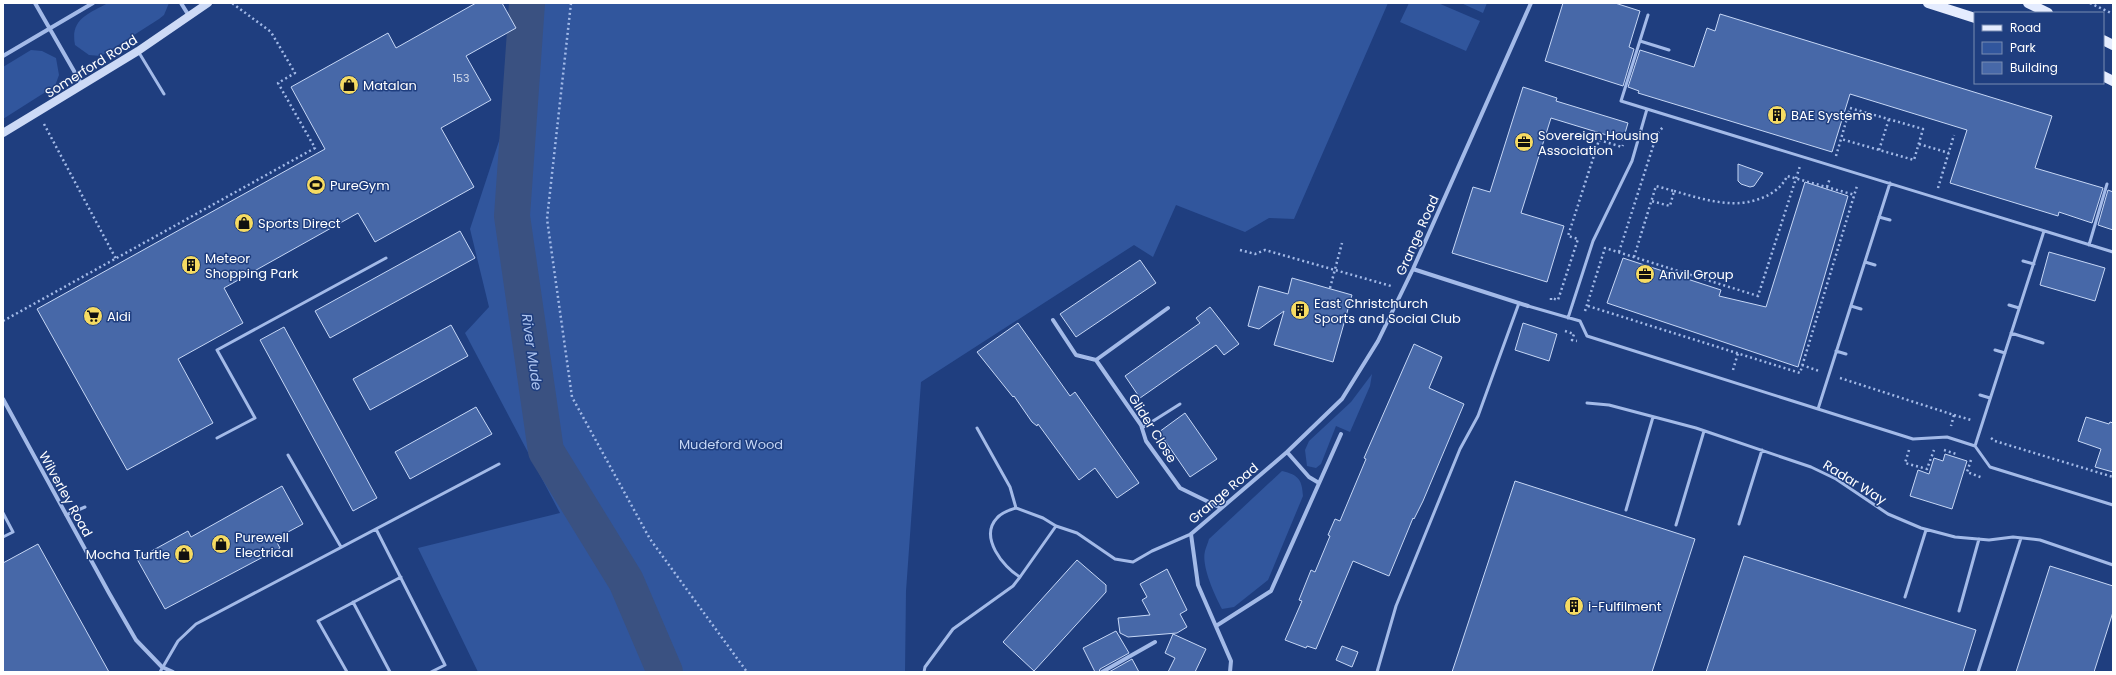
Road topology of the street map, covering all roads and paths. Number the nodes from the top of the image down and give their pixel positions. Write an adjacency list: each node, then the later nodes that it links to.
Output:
1 (36, 3): 16 (street)
2 (94, 3): 16 (street)
3 (181, 3): 14 (street)
4 (208, 3): 14 (main road, Somerford Road)
5 (232, 3): 59 (path)
6 (570, 3): 138 (path)
7 (1530, 3): 64 (street, Grange Road)
8 (1928, 3): 15 (main road)
9 (2028, 3): 11 (main road)
10 (2090, 3): 12 (path)
11 (2046, 12)
12 (2113, 14)
13 (1648, 15): 18 (lane)
14 (190, 16): 21 (main road, Somerford Road)
15 (1974, 18)
16 (50, 28): 22 (street); 23 (street)
17 (2104, 40): 19 (main road)
18 (1640, 41): 20 (lane); 25 (lane)
19 (2113, 45)
20 (1669, 50)
21 (138, 51): 23 (main road, Somerford Road); 24 (lane)
22 (3, 56)
23 (82, 85): 26 (main road, Somerford Road)
24 (164, 94)
25 (1648, 109): 38 (lane); 76 (lane)
26 (38, 113): 29 (main road, Somerford Road); 59 (path)
27 (1889, 119): 31 (path); 33 (path); 34 (path)
28 (1668, 126): 55 (path)
29 (3, 133)
30 (1954, 135): 35 (path)
31 (1841, 138): 34 (path); 38 (path)
32 (1625, 140): 68 (path)
33 (1919, 144): 34 (path); 35 (path)
34 (1880, 150)
35 (1949, 153): 47 (path)
36 (1793, 163): 37 (path)
37 (1800, 165): 39 (path); 40 (path)
38 (1833, 166): 42 (lane); 44 (path)
39 (1806, 167)
40 (1796, 178): 44 (path); 45 (path); 57 (path)
41 (1851, 181): 46 (path)
42 (1890, 184): 47 (lane); 49 (lane)
43 (2107, 184): 53 (lane)
44 (1827, 187): 46 (path)
45 (1674, 190): 48 (path); 48 (path)
46 (1855, 195): 55 (path)
47 (1936, 197): 51 (lane)
48 (1651, 201): 57 (path)
49 (1879, 217): 50 (lane); 61 (lane)
50 (1890, 220)
51 (2044, 231): 53 (lane); 62 (lane)
52 (1342, 243): 65 (path)
53 (2089, 244): 56 (lane)
54 (1240, 250): 65 (path)
55 (1619, 252): 57 (path)
56 (2113, 252)
57 (1634, 257)
58 (386, 258): 99 (lane)
59 (116, 259): 78 (path)
60 (2023, 261): 62 (lane)
61 (1865, 262): 63 (lane); 72 (lane)
62 (2034, 264): 74 (lane)
63 (1875, 265)
64 (1413, 269): 67 (street, Grange Road); 69 (street)
65 (1335, 270): 66 (path); 67 (path)
66 (1330, 288)
67 (1403, 290): 102 (street, Grange Road)
68 (1552, 298)
69 (1519, 303): 71 (street); 142 (lane)
70 (2009, 305): 74 (lane)
71 (1528, 306): 76 (lane)
72 (1850, 306): 75 (lane); 82 (lane)
73 (1168, 308): 85 (street)
74 (2019, 308): 79 (lane)
75 (1860, 309)
76 (1568, 318): 91 (lane)
77 (1053, 320): 85 (street)
78 (3, 321)
79 (2011, 333): 80 (lane); 83 (lane)
80 (2043, 343)
81 (1995, 350): 83 (lane)
82 (1836, 351): 84 (lane); 91 (lane)
83 (2005, 353): 87 (lane)
84 (1846, 354)
85 (1096, 360): 95 (street, Glider Close)
86 (1980, 396): 87 (lane); 92 (path)
87 (1990, 398): 100 (lane)
88 (3, 399): 113 (street, Wilverley Road)
89 (1587, 403): 93 (lane, Radar Way)
90 (1180, 404): 95 (lane)
91 (1818, 409): 100 (lane)
92 (1954, 415)
93 (1653, 417): 96 (lane, Radar Way); 111 (lane)
94 (977, 428): 109 (lane)
95 (1142, 428): 110 (street, Glider Close)
96 (1704, 431): 101 (lane, Radar Way); 115 (lane)
97 (1992, 432): 105 (path)
98 (1341, 434): 106 (street)
99 (217, 438)
100 (1975, 446): 107 (lane)
101 (1762, 450): 114 (lane); 118 (lane, Radar Way)
102 (1287, 452): 106 (street); 110 (street, Grange Road)
103 (288, 454): 123 (lane)
104 (499, 464): 117 (lane)
105 (2113, 477)
106 (1319, 483): 130 (street)
107 (2113, 505)
108 (84, 506): 113 (lane)
109 (1016, 508): 116 (lane); 126 (lane)
110 (1221, 508): 119 (street, Grange Road)
111 (1626, 510)
112 (3, 513): 120 (lane)
113 (66, 515): 132 (street, Wilverley Road)
114 (1739, 524)
115 (1676, 525)
116 (1056, 526): 119 (lane); 126 (lane)
117 (376, 529): 123 (lane); 125 (lane)
118 (1926, 530): 122 (lane, Radar Way); 127 (lane)
119 (1191, 534): 130 (street, Grange Road)
120 (3, 537)
121 (2021, 538): 122 (lane, Radar Way); 124 (lane, Radar Way); 143 (lane)
122 (1979, 539): 129 (lane)
123 (341, 547): 132 (lane)
124 (2113, 565)
125 (401, 577): 128 (lane); 137 (lane)
126 (1020, 577): 139 (lane)
127 (1905, 597)
128 (353, 602): 135 (lane); 136 (lane)
129 (1959, 611)
130 (1216, 626): 141 (street, Grange Road)
131 (1154, 642): 140 (street)
132 (162, 666): 133 (lane); 134 (street, Wilverley Road)
133 (160, 672)
134 (173, 672)
135 (347, 672)
136 (390, 672)
137 (431, 672)
138 (747, 672)
139 (924, 672)
140 (1102, 672)
141 (1230, 672)
142 (1377, 672)
143 (1978, 672)

